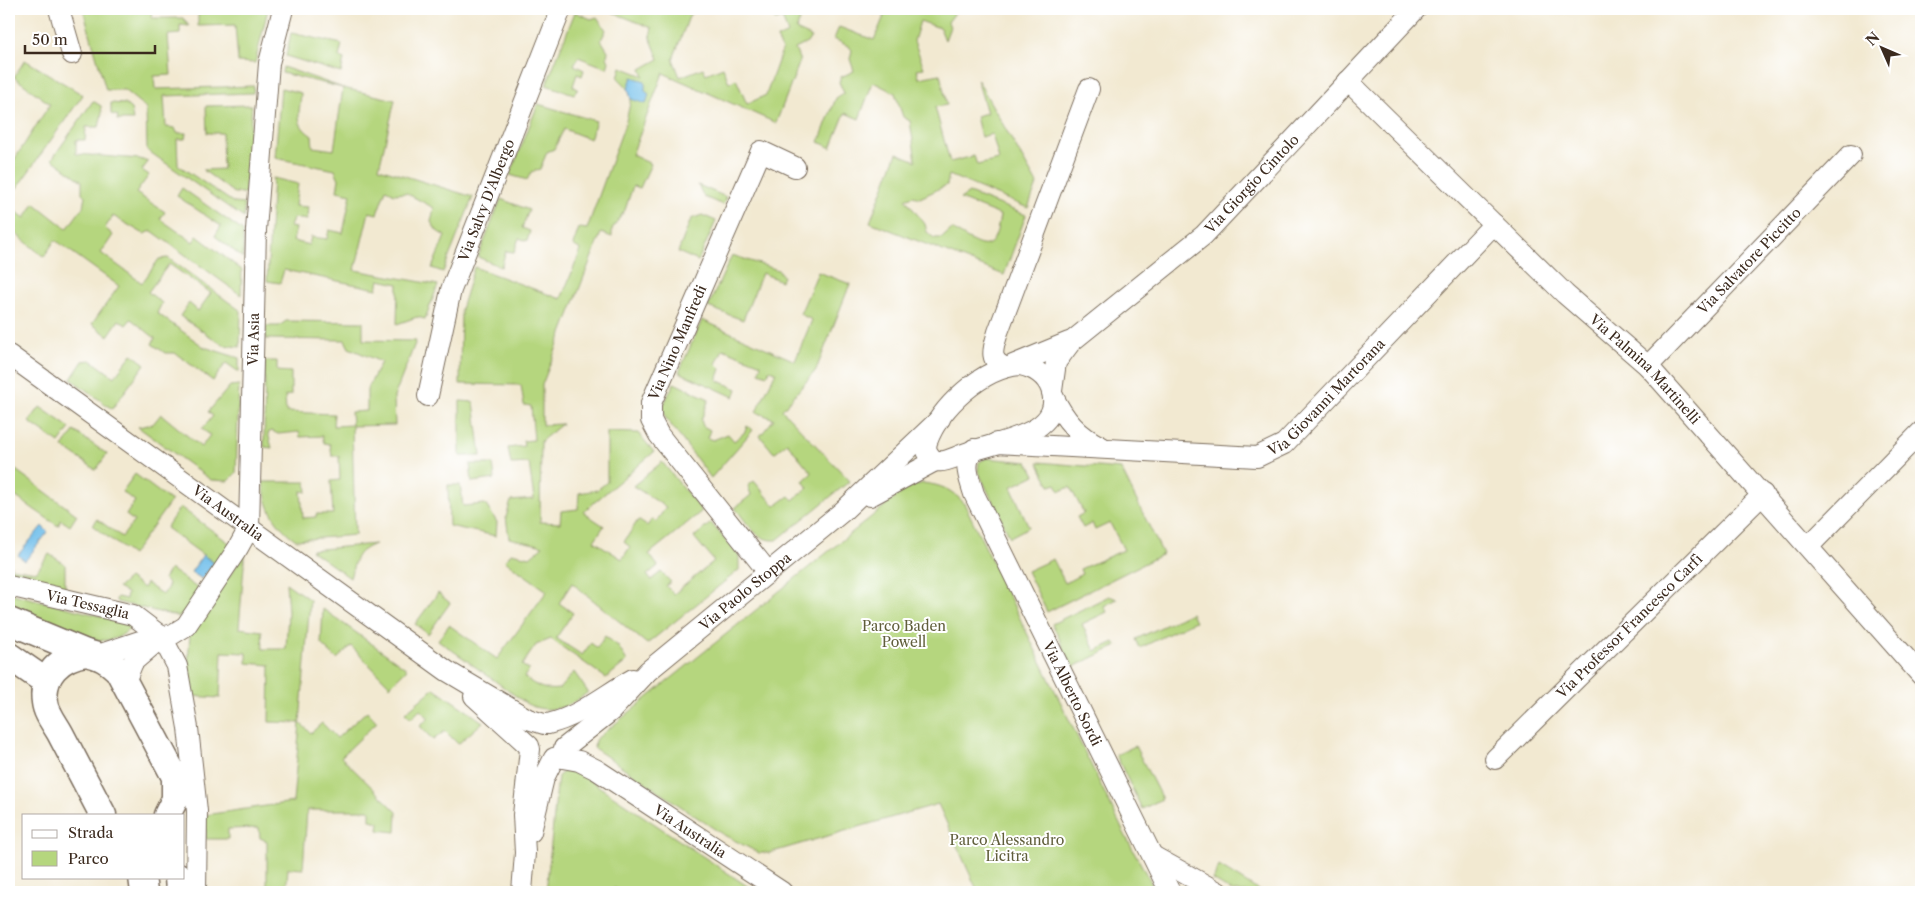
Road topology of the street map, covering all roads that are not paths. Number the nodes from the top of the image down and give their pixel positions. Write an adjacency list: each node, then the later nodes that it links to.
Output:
1 (59, 9): 5 (street)
2 (283, 9): 27 (street, Via Asia)
3 (562, 9): 17 (street, Via Salvy D'Albergo)
4 (1416, 9): 6 (street, Via Giorgio Cintolo)
5 (72, 54)
6 (1348, 82): 10 (street, Via Palmina Martinelli); 12 (street, Via Giorgio Cintolo)
7 (1088, 89): 11 (street)
8 (1851, 155): 15 (street, Via Salvatore Piccitto)
9 (795, 167): 29 (street, Via Nino Manfredi)
10 (1494, 224): 15 (street, Via Palmina Martinelli); 22 (street, Via Giovanni Martorana)
11 (998, 332): 14 (street); 18 (street)
12 (1071, 342): 14 (street, Via Giorgio Cintolo); 16 (street, Via Giorgio Cintolo)
13 (9, 355): 27 (street, Via Australia)
14 (1008, 366): 16 (street); 18 (street, Via Giorgio Cintolo)
15 (1648, 366): 25 (street, Via Palmina Martinelli)
16 (1052, 394): 20 (street, Via Giorgio Cintolo); 22 (street)
17 (428, 396)
18 (945, 413): 23 (street); 26 (street, Via Paolo Stoppa)
19 (1921, 432): 28 (street)
20 (996, 443): 21 (street, Via Paolo Stoppa); 22 (street, Via Giovanni Martorana)
21 (974, 449): 23 (street, Via Paolo Stoppa); 24 (street, Via Alberto Sordi)
22 (1108, 450)
23 (936, 461): 24 (street, Via Alberto Sordi); 26 (street, Via Paolo Stoppa)
24 (974, 494): 47 (street, Via Alberto Sordi)
25 (1762, 494): 28 (street, Via Palmina Martinelli); 43 (street, Via Professor Francesco Carfì)
26 (842, 512): 29 (street, Via Paolo Stoppa)
27 (249, 528): 32 (street, Via Asia); 35 (street, Via Australia)
28 (1809, 546): 37 (street, Via Palmina Martinelli)
29 (768, 572): 36 (street, Via Paolo Stoppa)
30 (9, 586): 32 (street, Via Tessaglia)
31 (9, 621): 33 (main road)
32 (162, 637): 33 (street); 39 (street); 52 (street)
33 (92, 654): 38 (main road); 39 (main road)
34 (9, 656): 38 (main road)
35 (447, 671): 40 (street); 41 (street)
36 (648, 672): 40 (street); 42 (street)
37 (1921, 675)
38 (46, 681): 44 (main road)
39 (125, 682): 45 (main road)
40 (546, 724): 41 (street); 42 (street)
41 (530, 748): 42 (street); 46 (street)
42 (562, 748): 46 (street); 54 (street, Via Australia)
43 (1495, 759)
44 (102, 814)
45 (168, 814)
46 (524, 853): 53 (street)
47 (1153, 856): 55 (street, Via Alberto Sordi); 56 (street)
48 (142, 878): 50 (main road)
49 (178, 878): 51 (main road)
50 (144, 892)
51 (179, 892)
52 (196, 892)
53 (522, 892)
54 (782, 892)
55 (1170, 892)
56 (1218, 892)

